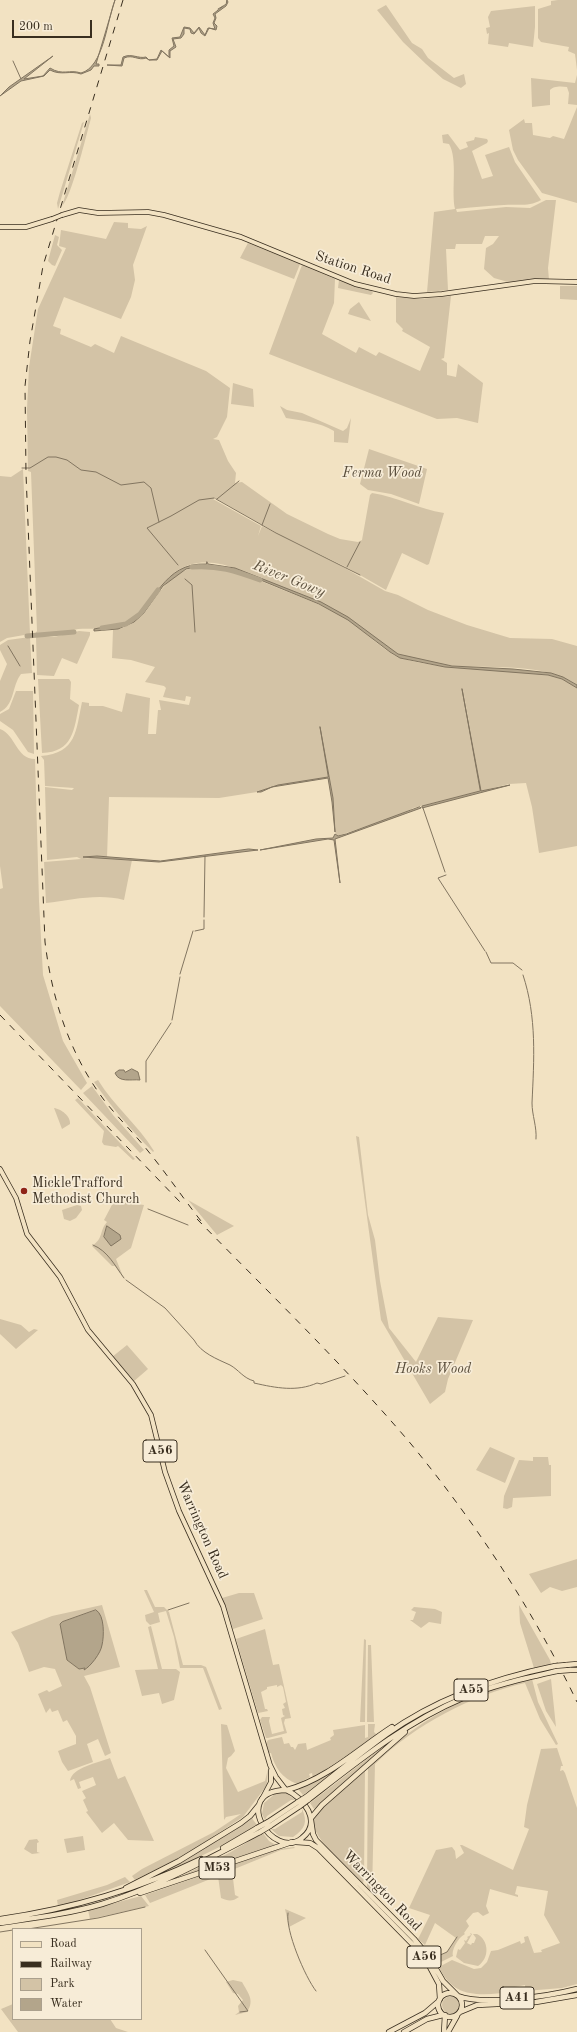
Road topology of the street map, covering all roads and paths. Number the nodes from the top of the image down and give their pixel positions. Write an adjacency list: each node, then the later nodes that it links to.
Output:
1 (0, 227): 2 (main road, Station Road, bridge)
2 (577, 282)
3 (0, 1169): 10 (main road, Warrington Road / A56)
4 (577, 1664): 6 (highway, A55, bridge)
5 (577, 1670): 6 (highway, A55, bridge)
6 (536, 1673): 7 (highway, A55)
7 (527, 1675): 8 (highway, A55); 9 (highway, A55)
8 (418, 1714): 11 (highway); 12 (highway, M53)
9 (421, 1719): 12 (highway, M53); 14 (highway)
10 (270, 1765): 11 (main road, Warrington Road / A56); 13 (main road, A56)
11 (286, 1790): 13 (highway); 14 (highway)
12 (307, 1798): 17 (highway, M53, bridge)
13 (259, 1804): 15 (highway); 17 (highway, M53)
14 (311, 1819): 15 (highway); 16 (highway, Warrington Road / A56)
15 (294, 1842): 16 (highway, Warrington Road / A56); 17 (highway, M53)
16 (361, 1888): 18 (highway, Warrington Road / A56)
17 (136, 1889): 19 (highway, M53); 20 (highway, M53)
18 (375, 1901): 22 (highway, Warrington Road / A56); 24 (highway, Warrington Road / A56)
19 (0, 1919)
20 (0, 1923)
21 (577, 1989): 22 (highway, A41)
22 (457, 1995): 24 (highway); 25 (highway)
23 (577, 1995): 25 (highway, A41)
24 (439, 2000): 26 (highway); 27 (highway)
25 (459, 2013): 26 (highway); 30 (highway)
26 (444, 2015): 28 (highway); 29 (highway)
27 (389, 2032)
28 (404, 2032)
29 (444, 2032)
30 (448, 2032)

